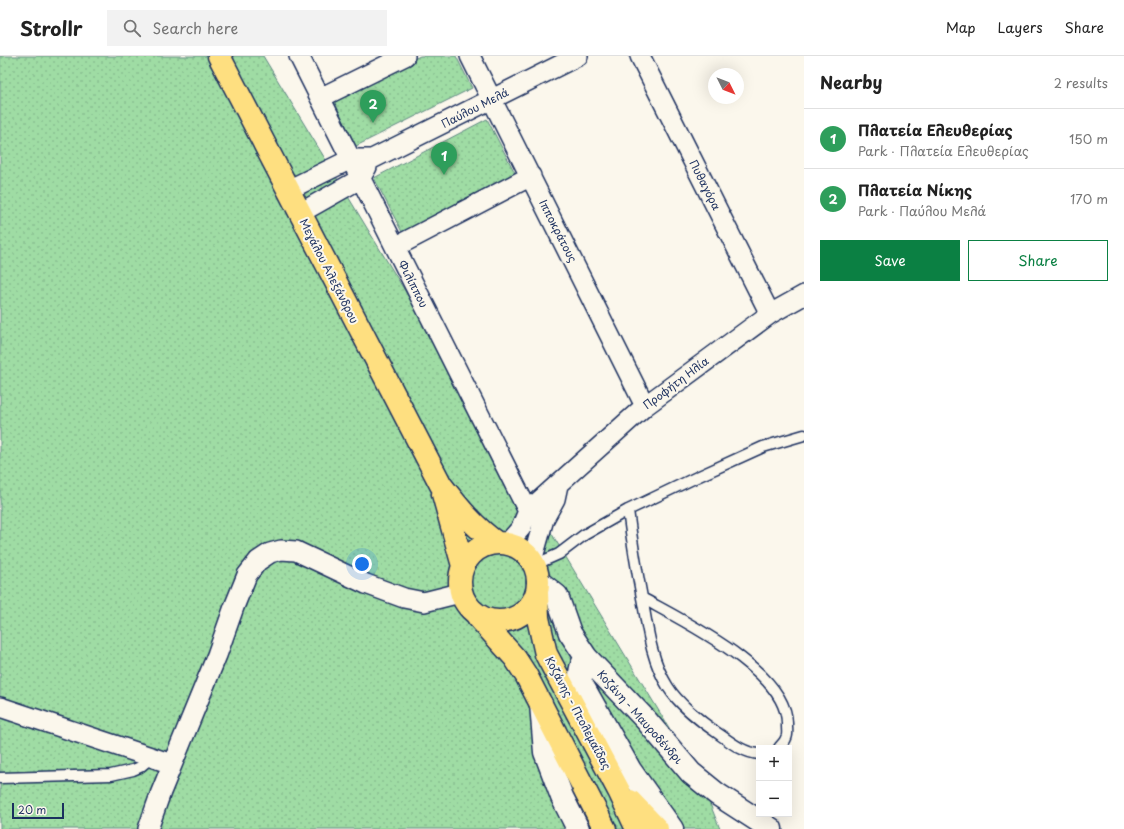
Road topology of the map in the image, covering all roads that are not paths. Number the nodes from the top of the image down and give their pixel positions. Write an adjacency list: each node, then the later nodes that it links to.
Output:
1 (219, 56): 13 (main road, Μεγάλου Αλεξάνδρου)
2 (299, 56): 7 (street, Φιλίππου)
3 (405, 56): 7 (street)
4 (470, 56): 8 (street, Ιπποκράτους)
5 (578, 56): 8 (street, Παύλου Μελά)
6 (640, 56): 17 (street, Πυθαγόρα)
7 (320, 98): 9 (street, Φιλίππου)
8 (492, 99): 10 (street, Παύλου Μελά); 11 (street, Ιπποκράτους)
9 (351, 159): 10 (street, Παύλου Μελά); 12 (street, Φιλίππου); 13 (street, Παύλου Μελά)
10 (372, 159): 12 (street)
11 (530, 176): 15 (street); 18 (street, Ιπποκράτους)
12 (360, 179): 14 (street); 15 (street, Φιλίππου)
13 (288, 190): 14 (main road, Μεγάλου Αλεξάνδρου)
14 (300, 213): 20 (main road, Μεγάλου Αλεξάνδρου)
15 (394, 247): 23 (street, Φιλίππου)
16 (804, 295): 17 (street, Προφήτη Ηλία)
17 (770, 314): 18 (street, Προφήτη Ηλία)
18 (645, 406): 21 (street, Προφήτη Ηλία)
19 (804, 435): 22 (lane)
20 (441, 485): 24 (main road, Μεγάλου Αλεξάνδρου); 25 (main road, Μεγάλου Αλεξάνδρου)
21 (558, 486): 23 (street, Προφήτη Ηλία); 26 (street)
22 (628, 510): 26 (lane); 28 (lane)
23 (528, 511): 24 (street)
24 (502, 543): 25 (main road); 26 (main road)
25 (463, 566): 27 (main road)
26 (535, 575): 29 (main road); 30 (street, Κοζάνη - Μαυροδένδρι); 38 (main road, Κοζάνης - Πτολεμαΐδας)
27 (460, 593): 29 (main road); 36 (street)
28 (642, 598): 33 (lane); 34 (lane)
29 (478, 617): 31 (main road)
30 (586, 657): 44 (street); 45 (street, Κοζάνη - Μαυροδένδρι)
31 (541, 703): 40 (street); 41 (main road)
32 (0, 707): 35 (street)
33 (781, 745)
34 (756, 753)
35 (152, 757): 36 (street); 37 (lane)
36 (172, 764): 39 (street)
37 (0, 778)
38 (619, 791): 42 (main road, Κοζάνης - Πτολεμαΐδας); 43 (main road)
39 (148, 829)
40 (578, 829)
41 (605, 829)
42 (637, 829)
43 (657, 829)
44 (672, 829)
45 (770, 829)

